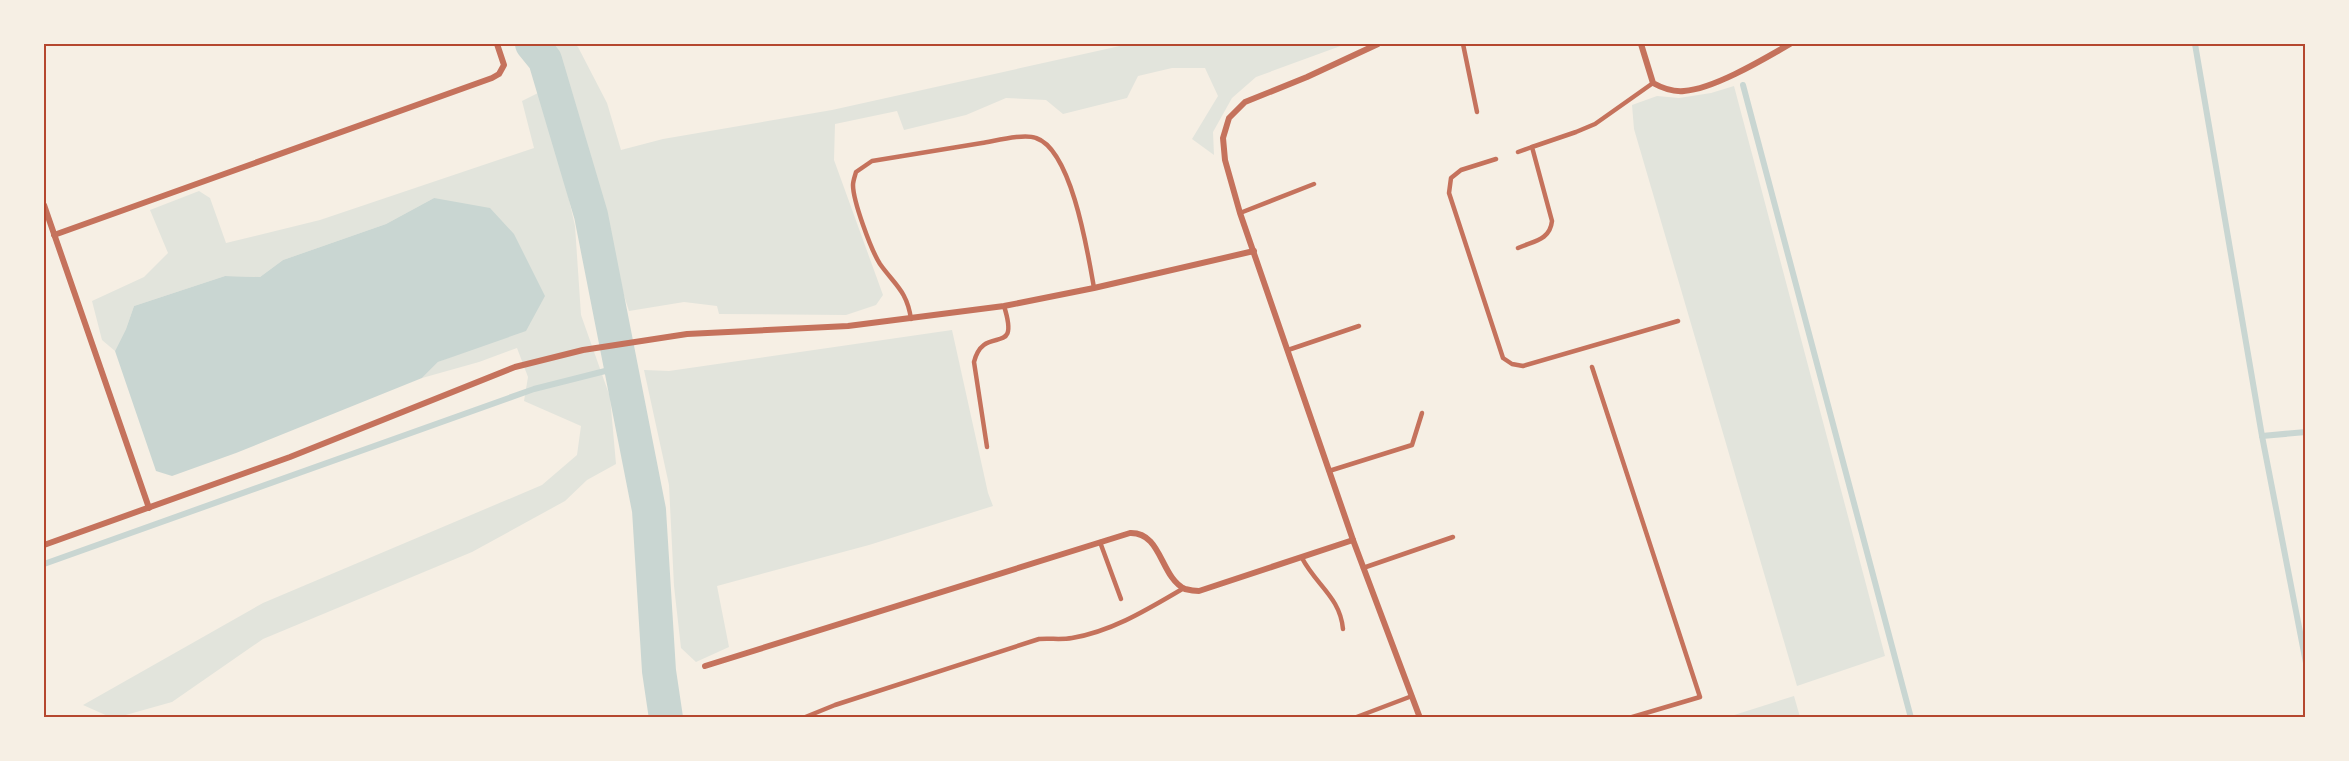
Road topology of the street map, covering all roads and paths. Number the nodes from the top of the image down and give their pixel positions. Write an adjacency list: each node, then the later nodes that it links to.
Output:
1 (497, 44): 15 (street)
2 (1378, 44): 13 (street)
3 (1463, 44): 7 (lane)
4 (1641, 44): 6 (street)
5 (1790, 44): 6 (street)
6 (1653, 83): 8 (lane)
7 (1477, 112)
8 (1532, 147): 9 (lane); 16 (lane)
9 (1518, 152)
10 (1496, 159): 21 (lane)
11 (1314, 184): 13 (lane)
12 (44, 205): 14 (street)
13 (1240, 213): 17 (street)
14 (46, 221): 15 (street)
15 (54, 235): 28 (street)
16 (1518, 248)
17 (1254, 251): 18 (street); 23 (street)
18 (1094, 288): 19 (street); 20 (lane)
19 (1004, 306): 20 (street); 26 (lane)
20 (911, 319): 28 (street)
21 (1678, 321)
22 (1359, 326): 23 (lane)
23 (1288, 350): 27 (street)
24 (1592, 367): 43 (lane)
25 (1422, 413): 27 (lane)
26 (987, 447)
27 (1329, 471): 30 (street)
28 (149, 508): 32 (street)
29 (1453, 537): 34 (lane)
30 (1353, 540): 33 (street); 34 (street)
31 (1100, 542): 35 (street); 36 (lane); 38 (street)
32 (44, 545)
33 (1302, 558): 35 (street); 37 (lane)
34 (1364, 568): 39 (street)
35 (1184, 588): 40 (lane)
36 (1121, 599)
37 (1343, 629)
38 (705, 666)
39 (1412, 696): 41 (lane); 42 (street)
40 (803, 717)
41 (1354, 717)
42 (1420, 717)
43 (1629, 717)

